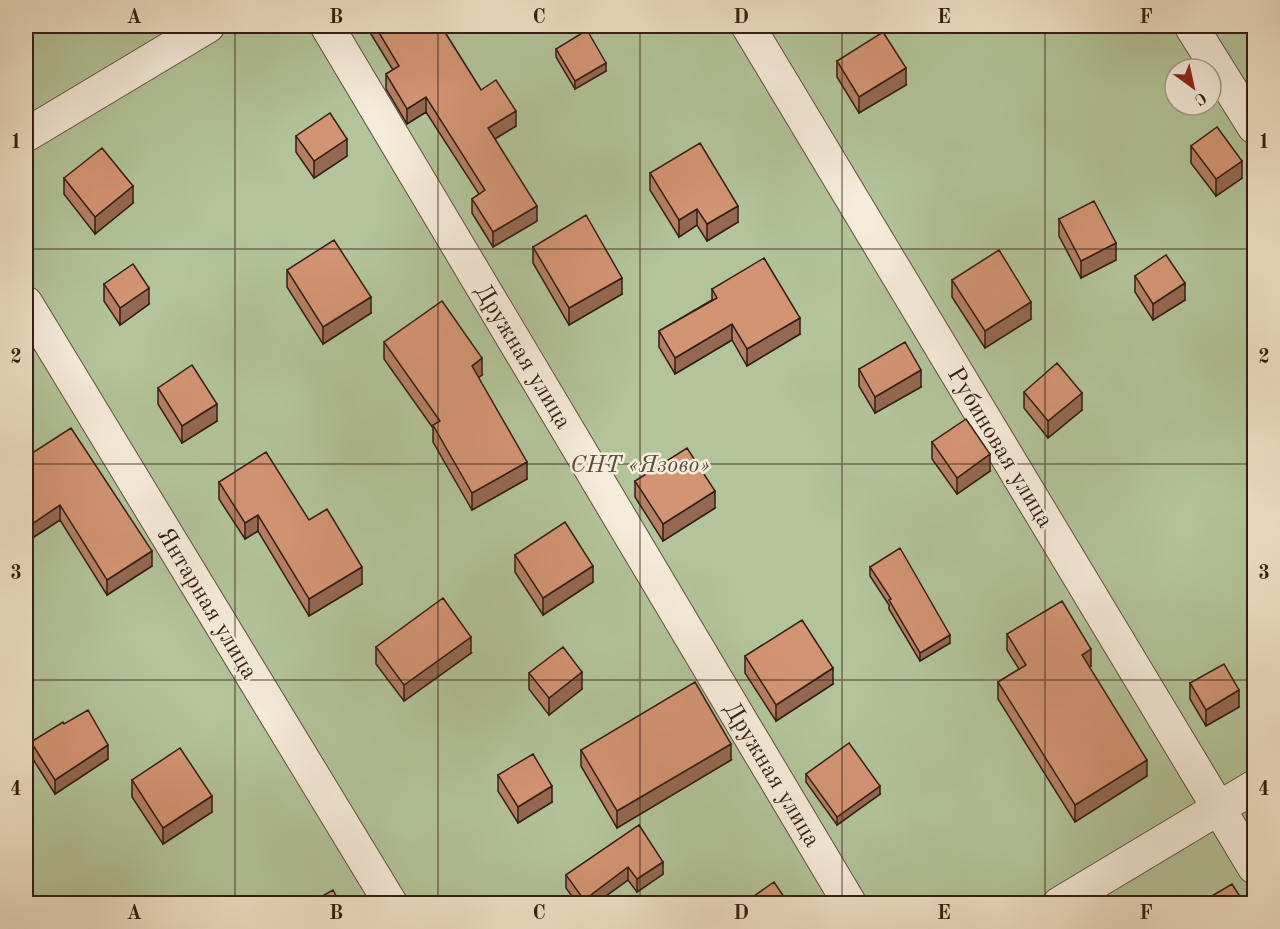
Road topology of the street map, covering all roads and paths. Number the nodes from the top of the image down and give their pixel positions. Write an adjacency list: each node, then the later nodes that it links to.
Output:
1 (208, 26): 6 (street)
2 (327, 26): 12 (street, Дружная улица)
3 (748, 26): 9 (street, Рубиновая улица)
4 (1191, 26): 5 (street)
5 (1254, 127)
6 (26, 135)
7 (26, 303): 11 (street, Янтарная улица)
8 (1254, 787): 9 (street)
9 (1218, 808): 10 (street, Рубиновая улица); 13 (street)
10 (1254, 867)
11 (391, 903)
12 (850, 903)
13 (1059, 903)

